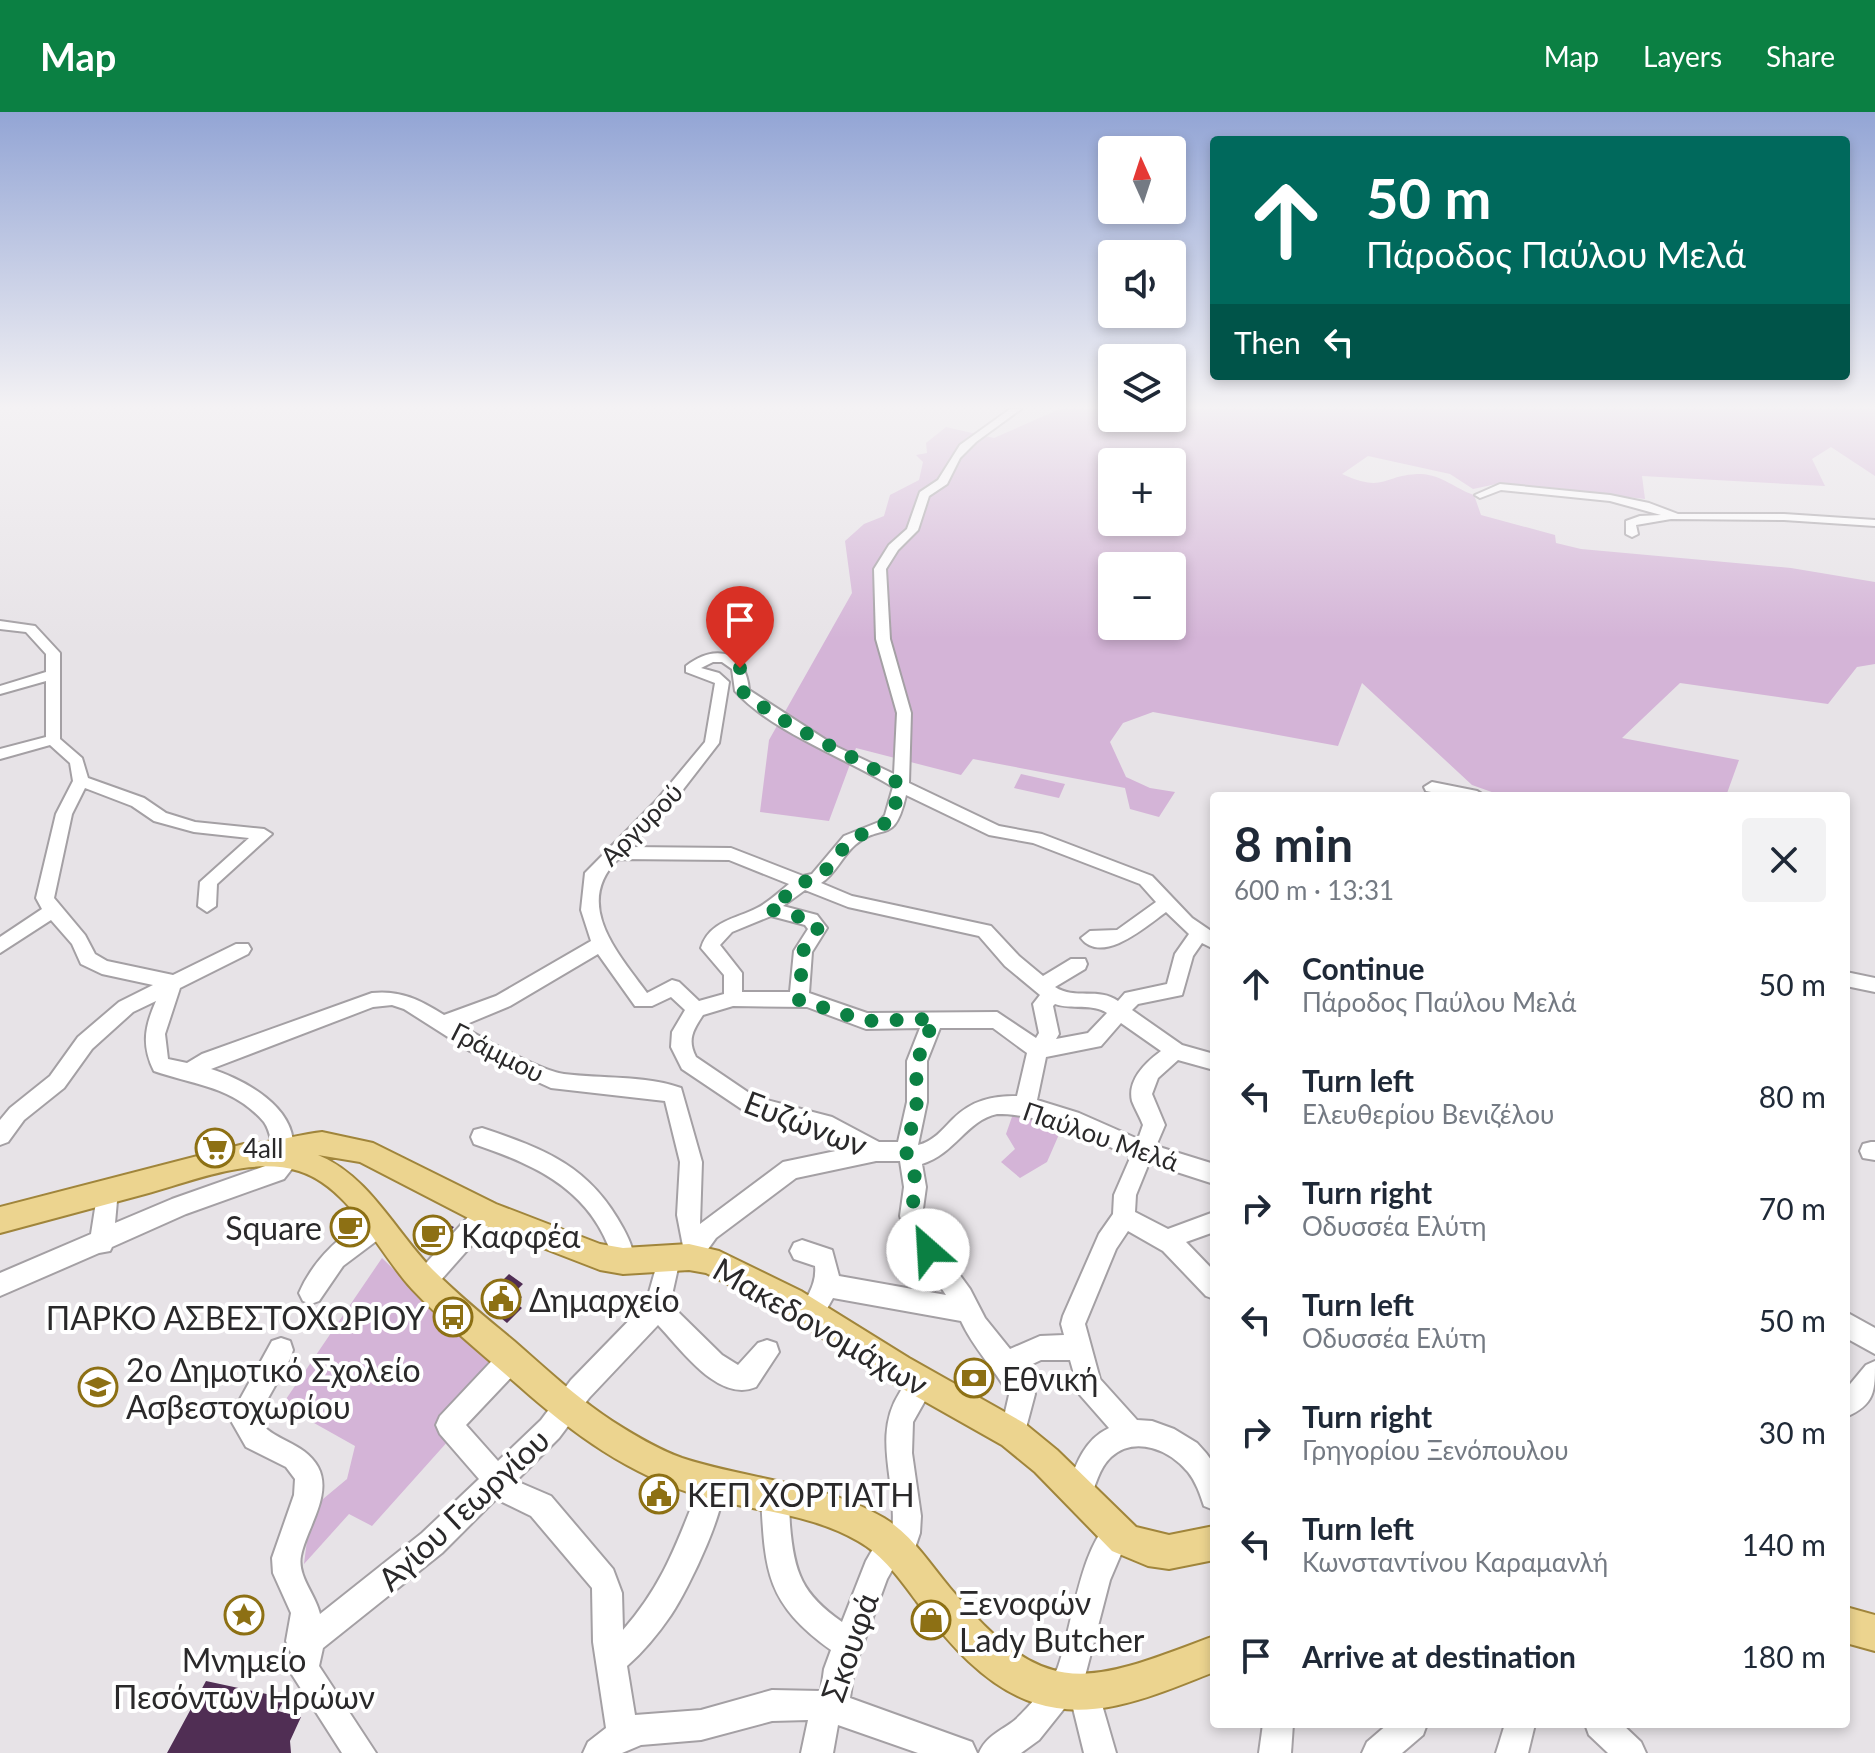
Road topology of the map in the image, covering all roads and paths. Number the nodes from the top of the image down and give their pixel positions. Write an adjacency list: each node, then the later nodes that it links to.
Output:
1 (937, 486): 11 (street)
2 (1480, 495): 3 (street)
3 (1677, 517): 4 (street); 5 (street)
4 (1875, 523)
5 (1632, 534)
6 (0, 625): 7 (street)
7 (51, 675): 8 (street); 9 (street)
8 (0, 690)
9 (53, 740): 10 (street); 12 (street)
10 (0, 754)
11 (903, 756): 13 (street); 14 (street)
12 (81, 781): 18 (street); 20 (street)
13 (901, 785): 14 (street); 15 (street, Αργυρού); 16 (street)
14 (925, 798): 17 (street)
15 (612, 853): 16 (street); 23 (street, Αργυρού)
16 (804, 882): 19 (street); 28 (street)
17 (1167, 903): 21 (street); 22 (street)
18 (207, 906)
19 (769, 909): 29 (street); 30 (street)
20 (54, 910): 24 (street); 27 (street)
21 (1207, 937): 32 (street)
22 (1090, 938)
23 (601, 944): 31 (street); 34 (street)
24 (0, 946)
25 (242, 949): 27 (street)
26 (1078, 964): 28 (street)
27 (173, 982): 38 (street); 40 (street)
28 (1047, 991): 32 (street); 35 (street)
29 (733, 999): 30 (street); 31 (street)
30 (799, 1000): 33 (street)
31 (696, 1009): 42 (street, Ευζώνων)
32 (1118, 1013): 35 (street); 36 (street)
33 (934, 1019): 35 (street); 44 (street)
34 (443, 1023): 38 (street, Γράμμου); 56 (street, Γράμμου)
35 (1038, 1050): 39 (street)
36 (1176, 1051): 37 (street); 43 (street)
37 (1210, 1061)
38 (187, 1073): 45 (street)
39 (1025, 1107): 43 (street, Παύλου Μελά); 44 (street, Παύλου Μελά)
40 (0, 1136)
41 (482, 1137): 57 (street)
42 (876, 1152): 44 (street, Ευζώνων); 56 (street)
43 (1145, 1152): 46 (street, Παύλου Μελά); 49 (street)
44 (908, 1154): 64 (street)
45 (285, 1156): 47 (main road, Μακεδονομάχων); 48 (main road, Μακεδονομάχων); 52 (main road); 53 (street)
46 (1210, 1173)
47 (107, 1190): 50 (main road, Μακεδονομάχων); 53 (street)
48 (486, 1213): 57 (main road, Μακεδονομάχων); 58 (street)
49 (1124, 1217): 54 (street); 68 (street)
50 (0, 1220)
51 (1210, 1223): 54 (street)
52 (379, 1226): 58 (main road); 62 (street)
53 (102, 1243): 60 (street)
54 (1171, 1243): 59 (street)
55 (802, 1251): 61 (street)
56 (684, 1253): 57 (main road, Μακεδονομάχων); 63 (street); 65 (main road, Μακεδονομάχων)
57 (623, 1261)
58 (425, 1281): 71 (main road)
59 (1210, 1284)
60 (0, 1285)
61 (826, 1285): 64 (street); 65 (street)
62 (311, 1293)
63 (657, 1309): 70 (street); 76 (street, Αγίου Γεωργίου)
64 (969, 1311): 72 (street)
65 (811, 1313): 74 (main road, Μακεδονομάχων)
66 (1850, 1326): 67 (street)
67 (1875, 1342)
68 (1079, 1347): 72 (street); 77 (street)
69 (281, 1350): 90 (street)
70 (767, 1352)
71 (512, 1358): 76 (main road); 79 (street)
72 (1006, 1364): 78 (street)
73 (1875, 1374): 75 (street)
74 (922, 1383): 78 (main road, Μακεδονομάχων); 86 (street, Σκουφά)
75 (1850, 1401)
76 (568, 1407): 79 (street, Αγίου Γεωργίου); 80 (main road)
77 (1131, 1433): 81 (street); 82 (street)
78 (1013, 1434): 82 (main road, Μακεδονομάχων)
79 (499, 1482): 90 (street, Αγίου Γεωργίου); 92 (street)
80 (714, 1483): 83 (main road); 92 (street)
81 (1210, 1488)
82 (1079, 1492): 84 (main road, Μακεδονομάχων)
83 (775, 1496): 86 (main road); 89 (street)
84 (1116, 1533): 85 (main road, Μακεδονομάχων); 93 (street)
85 (1210, 1544)
86 (896, 1549): 89 (street, Σκουφά); 93 (main road)
87 (1850, 1626): 88 (main road)
88 (1875, 1633)
89 (849, 1645): 94 (street, Σκουφά)
90 (306, 1652): 100 (street)
91 (1210, 1655): 93 (main road)
92 (611, 1660): 99 (street)
93 (1073, 1694): 104 (street); 105 (street)
94 (830, 1708): 99 (street); 102 (street, Σκουφά); 103 (street)
95 (1278, 1728): 106 (street)
96 (1407, 1728): 107 (street)
97 (1519, 1728): 108 (street)
98 (1604, 1728): 109 (street)
99 (622, 1732): 101 (street)
100 (360, 1753)
101 (599, 1753)
102 (817, 1753)
103 (961, 1753)
104 (995, 1753)
105 (1100, 1753)
106 (1275, 1753)
107 (1378, 1753)
108 (1512, 1753)
109 (1630, 1753)

